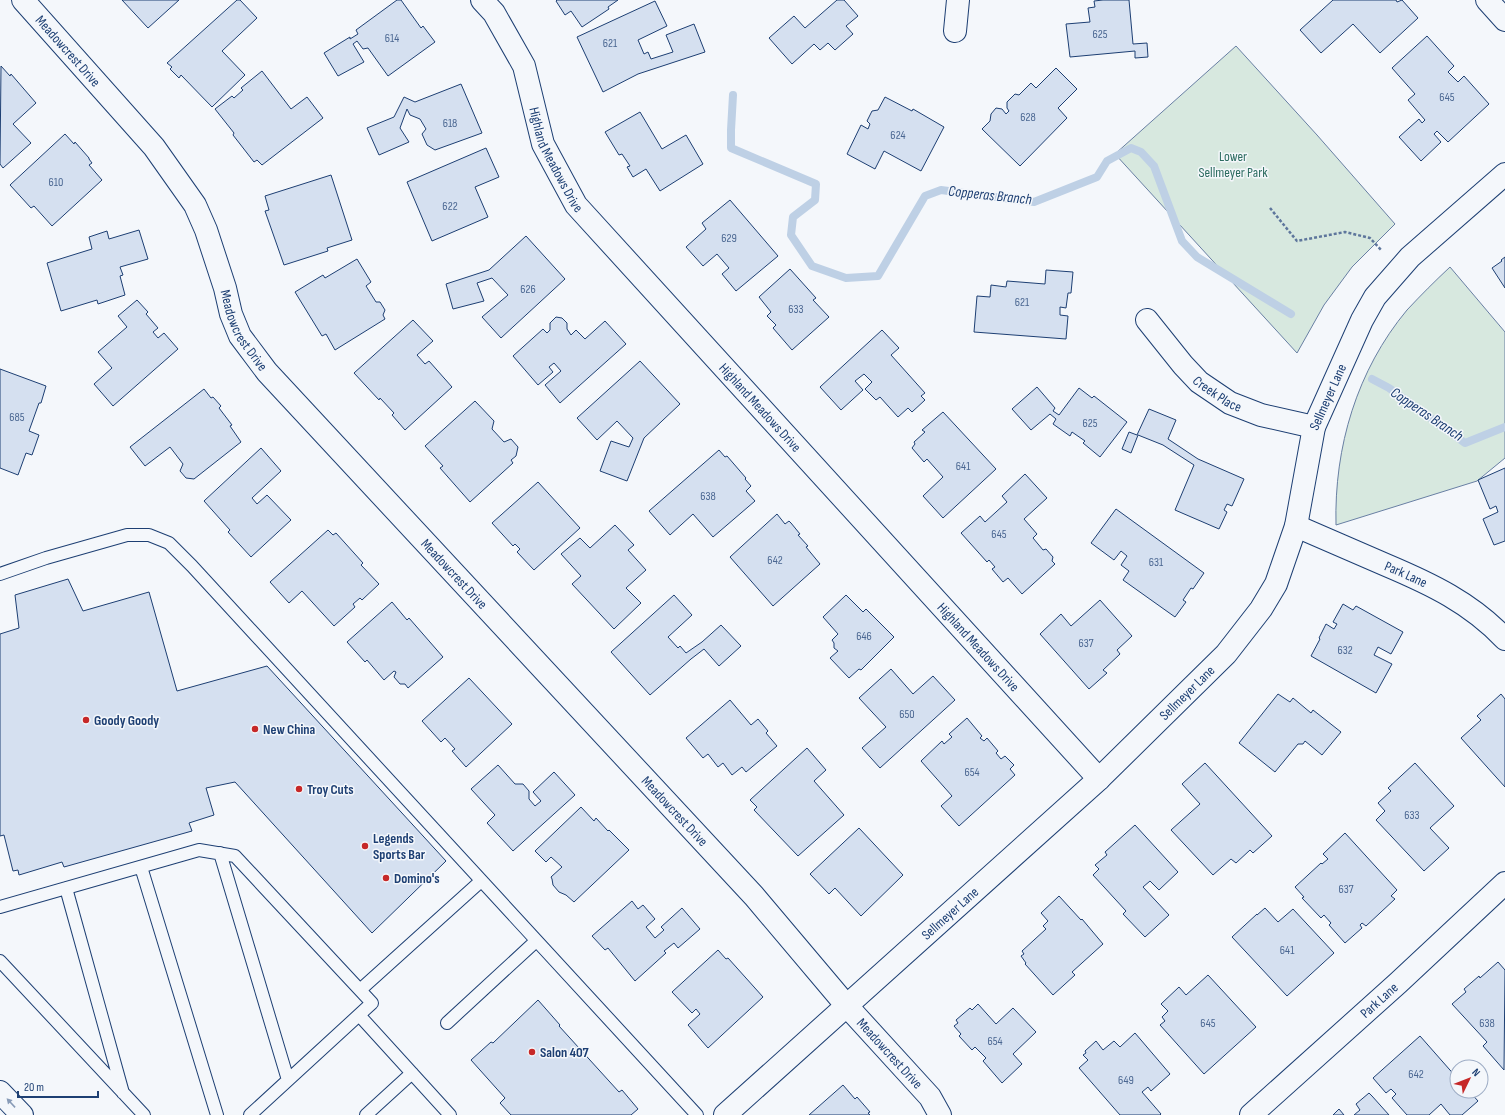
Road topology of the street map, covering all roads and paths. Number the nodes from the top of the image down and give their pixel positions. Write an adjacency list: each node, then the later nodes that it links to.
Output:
1 (23, 0): 25 (street, Meadowcrest Drive)
2 (482, 0): 15 (street, Highland Meadows Drive)
3 (958, 0): 6 (street)
4 (1487, 0): 5 (street)
5 (1505, 20)
6 (955, 31)
7 (1505, 174): 9 (street, Sellmeyer Lane)
8 (1270, 208): 9 (path)
9 (1400, 269): 11 (street, Sellmeyer Lane)
10 (1147, 320): 11 (street, Creek Place)
11 (1314, 427): 12 (street, Sellmeyer Lane)
12 (1296, 526): 14 (street, Park Lane); 15 (street, Sellmeyer Lane)
13 (0, 574): 18 (lane)
14 (1505, 639)
15 (1099, 779): 25 (street, Sellmeyer Lane)
16 (220, 854): 17 (lane); 24 (lane); 29 (lane)
17 (141, 867): 20 (lane); 34 (lane)
18 (481, 881): 22 (lane); 24 (lane)
19 (1505, 883): 41 (street, Park Lane)
20 (66, 888): 21 (lane); 31 (lane)
21 (0, 907)
22 (536, 941): 27 (lane); 38 (lane)
23 (0, 961): 31 (lane)
24 (360, 990): 26 (lane)
25 (846, 1005): 39 (street, Sellmeyer Lane); 40 (street, Meadowcrest Drive)
26 (359, 1015): 28 (lane); 29 (lane)
27 (447, 1023)
28 (412, 1073): 36 (lane); 37 (lane)
29 (288, 1080): 35 (lane)
30 (0, 1092): 32 (street, one-way to 30)
31 (123, 1093): 33 (lane)
32 (22, 1115)
33 (144, 1115)
34 (217, 1115)
35 (250, 1115)
36 (366, 1115)
37 (450, 1115)
38 (697, 1115)
39 (725, 1115)
40 (940, 1115)
41 (1251, 1115)

